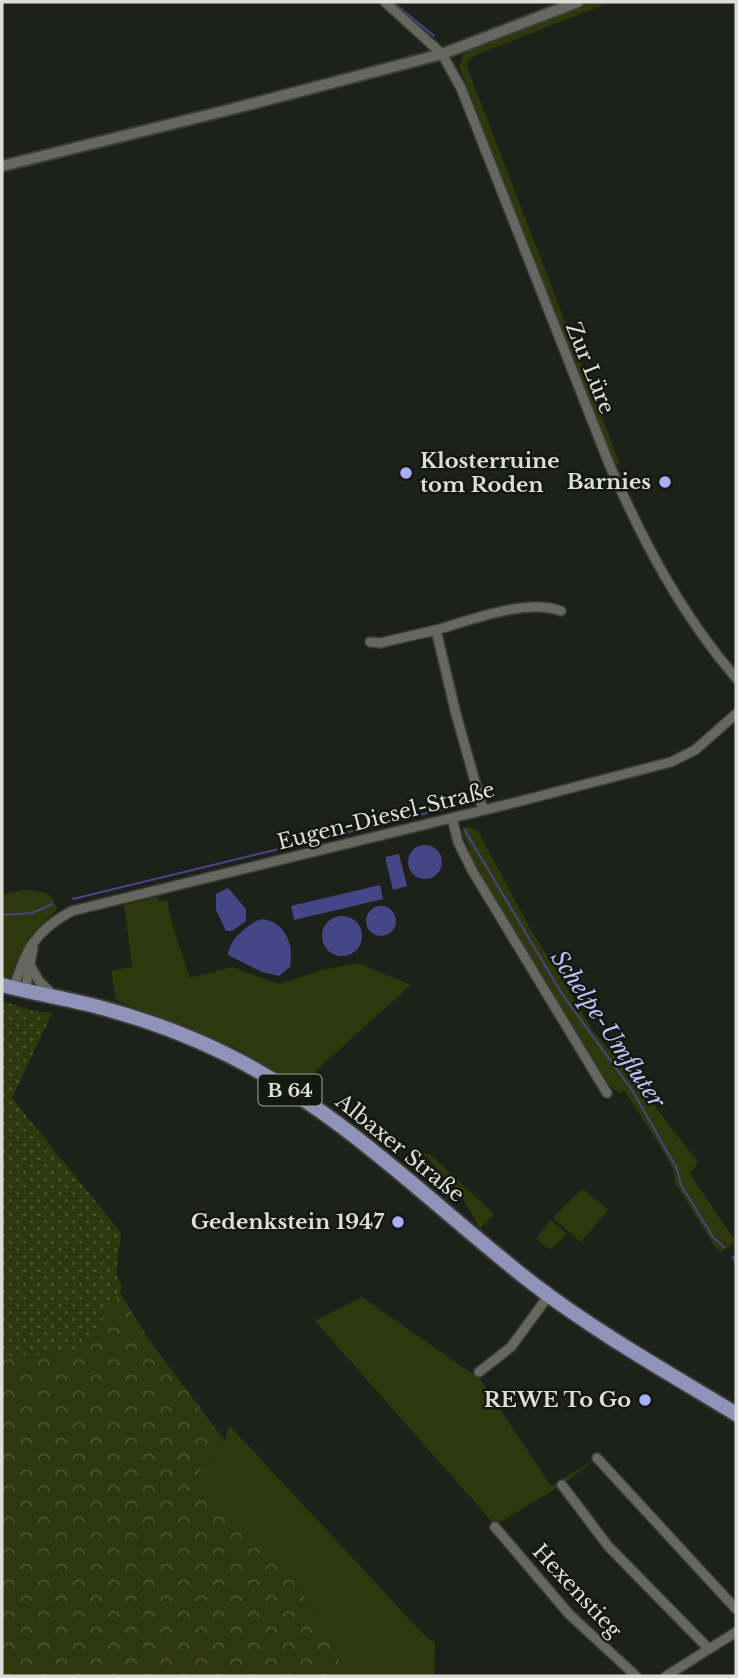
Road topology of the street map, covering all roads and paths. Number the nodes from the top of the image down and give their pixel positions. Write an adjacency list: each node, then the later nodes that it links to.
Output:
1 (385, 2): 3 (street, Zur Lüre)
2 (578, 2): 3 (street)
3 (442, 54): 4 (street); 8 (street, Zur Lüre)
4 (2, 166)
5 (561, 611): 6 (street)
6 (436, 630): 7 (street); 10 (street)
7 (370, 642)
8 (736, 678)
9 (736, 714): 10 (street, Eugen-Diesel-Straße)
10 (484, 810): 11 (street, Eugen-Diesel-Straße)
11 (452, 818): 12 (street, Eugen-Diesel-Straße); 16 (street)
12 (37, 936): 13 (street); 14 (street, Eugen-Diesel-Straße)
13 (30, 966): 14 (street); 15 (street)
14 (14, 988): 15 (main road, Albaxer Straße / B 64)
15 (56, 997): 17 (main road, Albaxer Straße / B 64)
16 (607, 1093)
17 (549, 1295): 18 (street); 19 (main road, Albaxer Straße / B 64)
18 (479, 1372)
19 (736, 1414)
20 (597, 1458): 23 (street)
21 (562, 1485): 25 (street)
22 (495, 1527): 26 (street, Hexenstieg)
23 (736, 1609)
24 (736, 1632): 25 (street)
25 (709, 1649): 27 (street)
26 (636, 1676)
27 (666, 1676)

